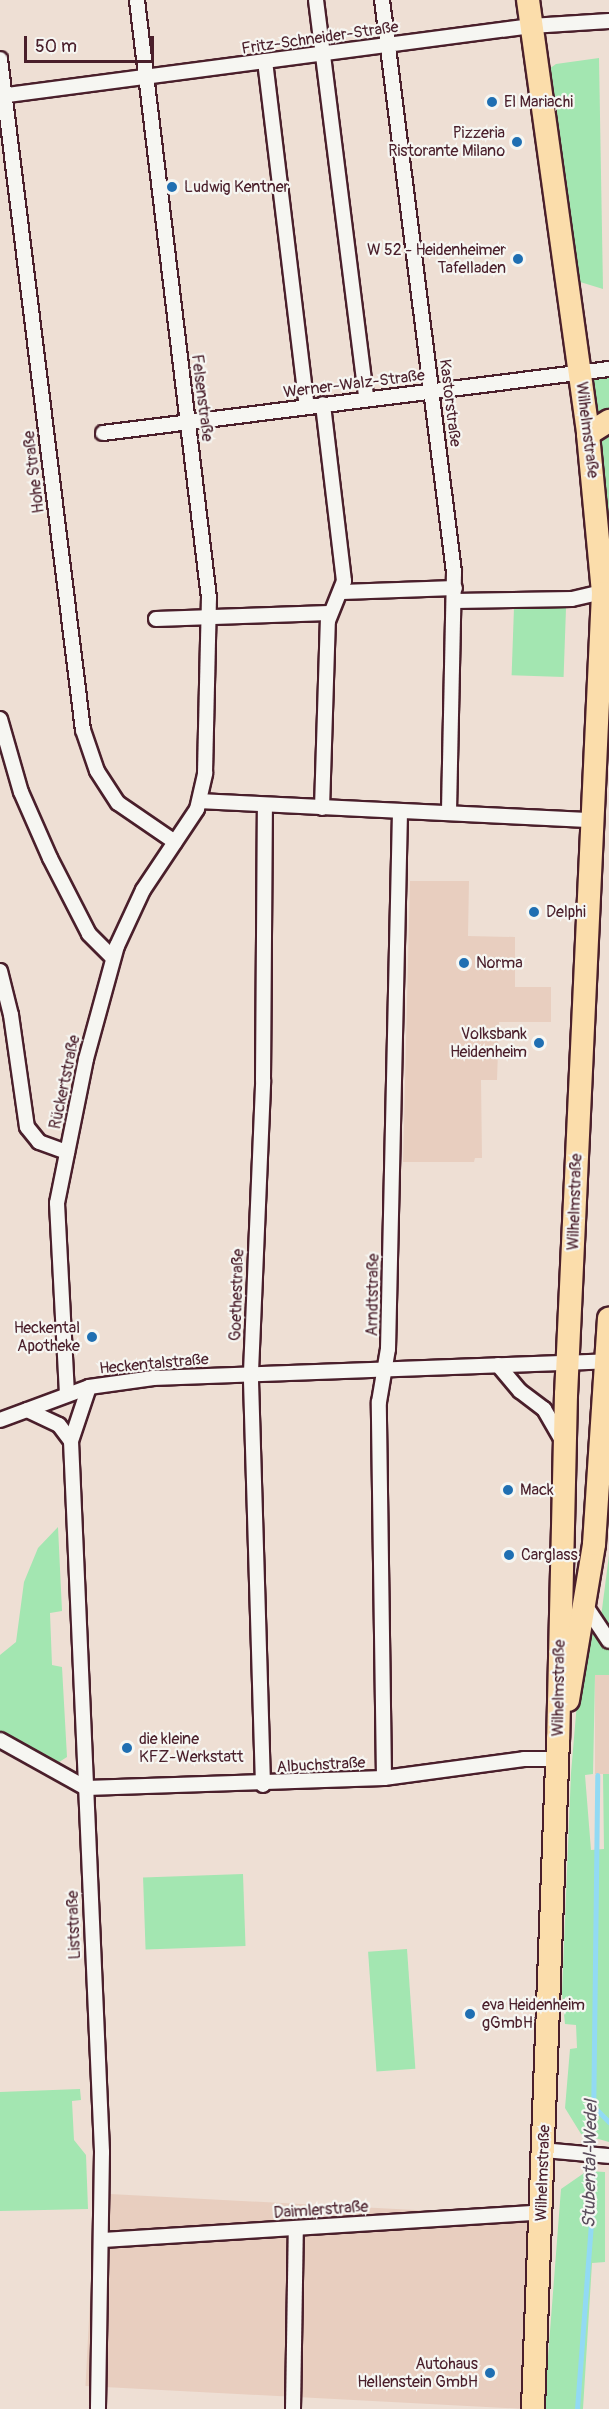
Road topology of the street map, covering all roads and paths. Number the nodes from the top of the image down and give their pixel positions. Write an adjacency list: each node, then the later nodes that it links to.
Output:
1 (137, 0): 11 (street, Felsenstraße)
2 (316, 0): 8 (street)
3 (382, 0): 7 (street, Kastorstraße)
4 (528, 0): 6 (main road, Wilhelmstraße)
5 (609, 21): 6 (street, Fritz-Schneider-Straße)
6 (531, 26): 7 (street, Fritz-Schneider-Straße); 14 (main road, Wilhelmstraße)
7 (387, 45): 8 (street, Fritz-Schneider-Straße); 15 (street, Kastorstraße)
8 (323, 54): 10 (street, Fritz-Schneider-Straße); 16 (street)
9 (0, 59): 12 (street, Hohe Straße)
10 (265, 61): 11 (street, Fritz-Schneider-Straße); 18 (street)
11 (146, 78): 12 (street, Fritz-Schneider-Straße); 19 (street, Felsenstraße)
12 (2, 96): 36 (street, Hohe Straße)
13 (609, 369): 14 (street, Werner-Walz-Straße)
14 (580, 373): 15 (street, Werner-Walz-Straße); 22 (main road, Wilhelmstraße)
15 (432, 390): 16 (street, Werner-Walz-Straße); 25 (street, Kastorstraße)
16 (366, 398): 17 (street, Werner-Walz-Straße)
17 (323, 404): 18 (street, Werner-Walz-Straße); 23 (street)
18 (307, 406): 19 (street, Werner-Walz-Straße)
19 (189, 422): 21 (street, Werner-Walz-Straße); 27 (street, Felsenstraße)
20 (609, 422): 22 (main road)
21 (103, 433)
22 (588, 434): 24 (main road, Wilhelmstraße)
23 (342, 592): 25 (street); 26 (street)
24 (606, 592): 25 (street); 35 (main road, Wilhelmstraße)
25 (455, 595): 34 (street, Kastorstraße)
26 (329, 613): 27 (street); 32 (street)
27 (210, 616): 28 (street); 30 (street, Felsenstraße)
28 (156, 619)
29 (0, 719): 37 (street)
30 (200, 801): 31 (street); 36 (street, Rückertstraße)
31 (265, 806): 32 (street); 45 (street, Goethestraße)
32 (322, 808): 33 (street)
33 (400, 811): 34 (street); 44 (street, Arndtstraße)
34 (449, 813): 35 (street)
35 (591, 819): 42 (main road, Wilhelmstraße)
36 (176, 842): 37 (street, Rückertstraße)
37 (112, 958): 39 (street, Rückertstraße)
38 (0, 971): 39 (street)
39 (67, 1152): 47 (street, Rückertstraße)
40 (609, 1318): 41 (main road)
41 (608, 1361): 42 (street, Heckentalstraße); 51 (main road)
42 (568, 1363): 43 (street, Heckentalstraße); 52 (main road, Wilhelmstraße)
43 (498, 1365): 44 (street, Heckentalstraße); 52 (street)
44 (386, 1367): 45 (street, Heckentalstraße); 57 (street, Arndtstraße)
45 (251, 1372): 46 (street, Heckentalstraße); 58 (street, Goethestraße)
46 (89, 1387): 47 (street, Heckentalstraße); 50 (street, Liststraße)
47 (67, 1394): 48 (street, Heckentalstraße)
48 (27, 1410): 49 (street, Heckentalstraße); 50 (street)
49 (0, 1420)
50 (71, 1441): 59 (street, Liststraße)
51 (605, 1443): 53 (main road)
52 (564, 1445): 56 (main road, Wilhelmstraße)
53 (585, 1605): 54 (street); 56 (main road)
54 (609, 1641)
55 (0, 1740): 59 (street)
56 (558, 1749): 57 (street, Albuchstraße); 60 (main road, Wilhelmstraße)
57 (384, 1778): 58 (street, Albuchstraße)
58 (263, 1785): 59 (street, Albuchstraße)
59 (86, 1788): 64 (street, Liststraße)
60 (543, 2150): 61 (street); 62 (main road, Wilhelmstraße)
61 (608, 2156)
62 (541, 2212): 63 (street, Daimlerstraße); 67 (main road, Wilhelmstraße)
63 (296, 2228): 64 (street, Daimlerstraße); 66 (street)
64 (102, 2240): 65 (street, Liststraße)
65 (98, 2409)
66 (293, 2409)
67 (533, 2409)

